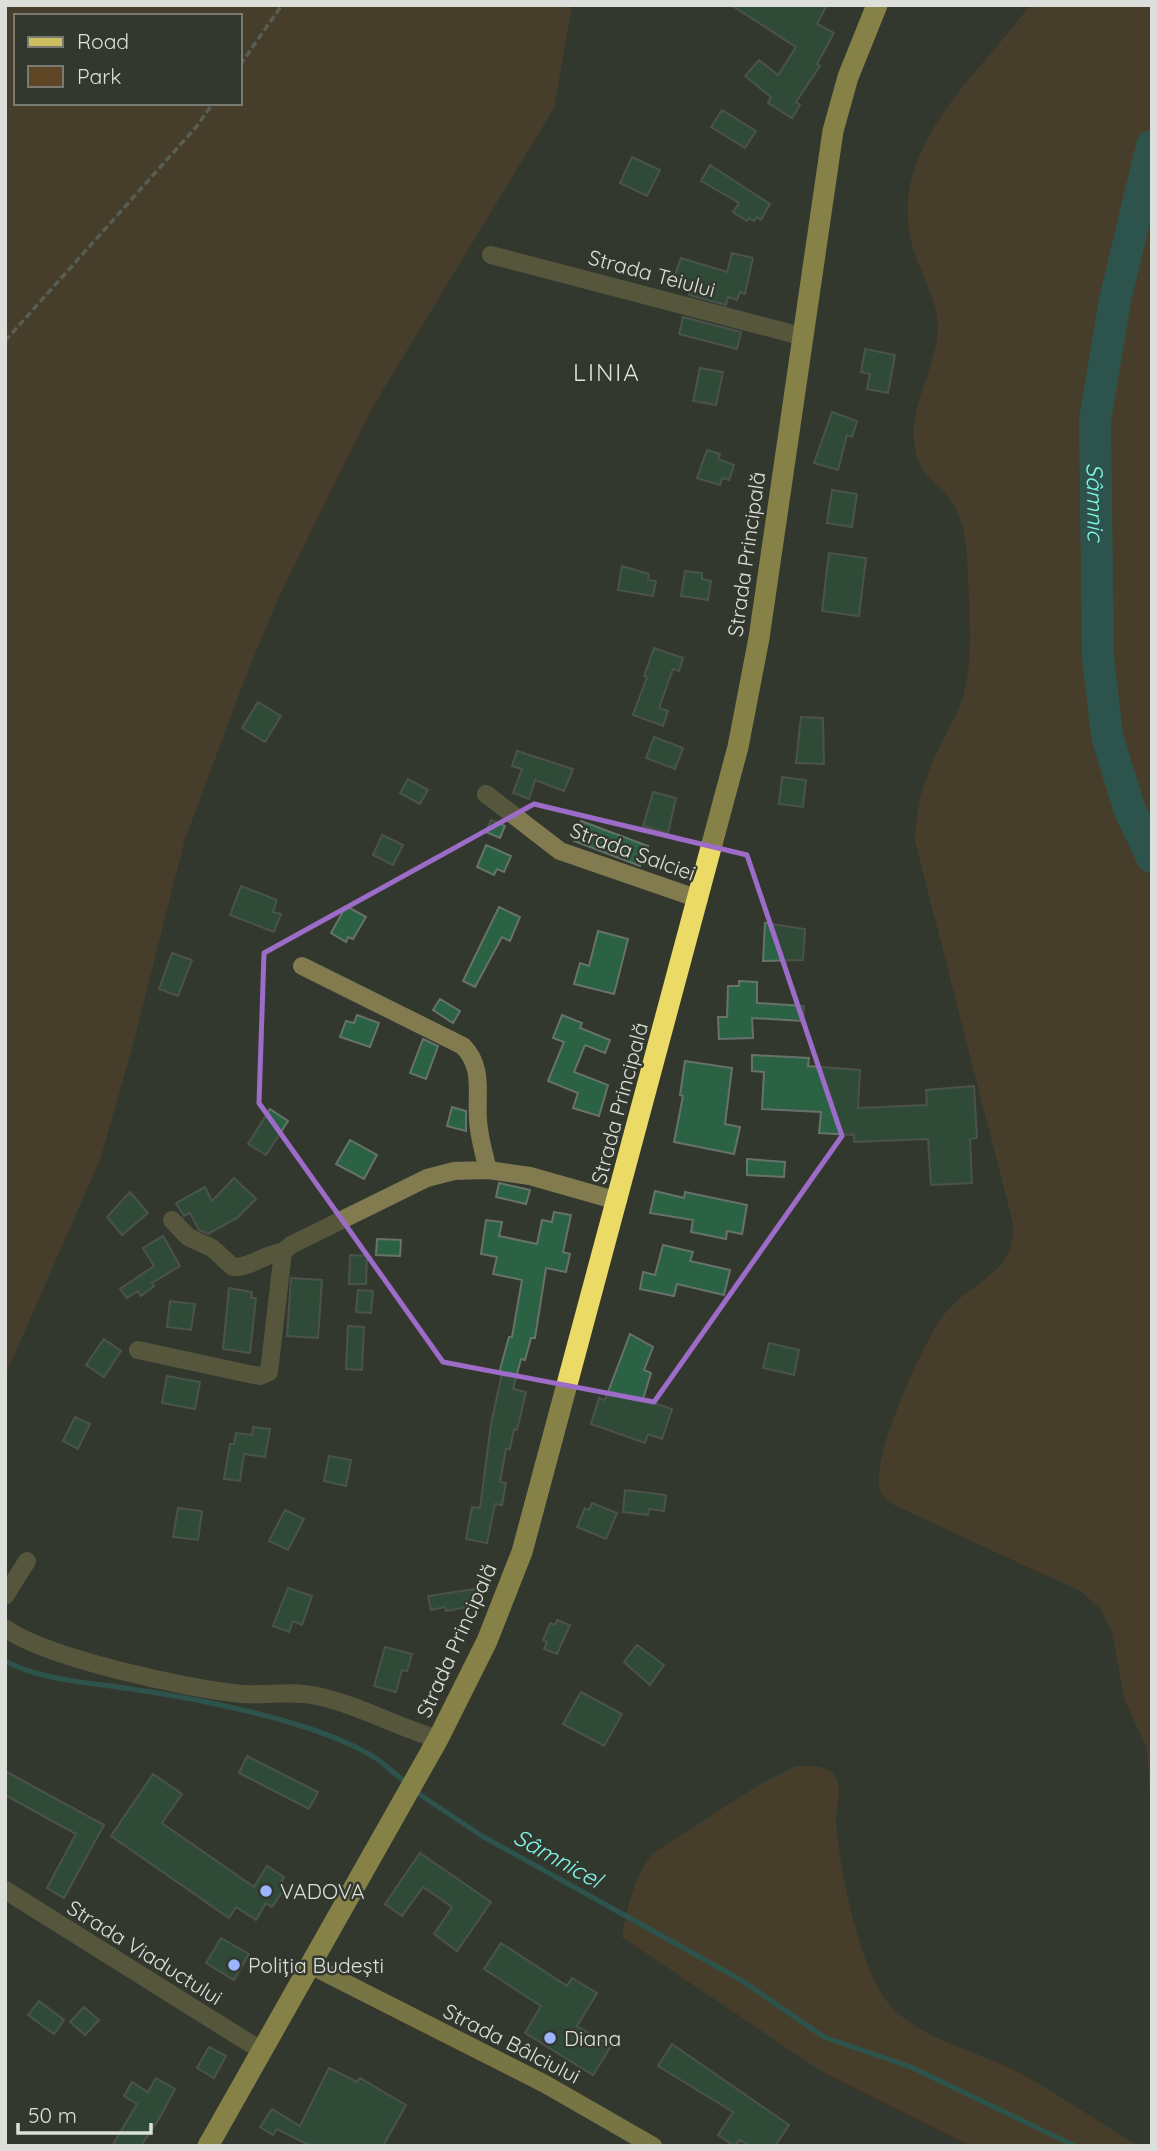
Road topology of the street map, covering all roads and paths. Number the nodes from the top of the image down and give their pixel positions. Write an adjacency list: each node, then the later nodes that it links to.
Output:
1 (282, 5): 3 (path)
2 (877, 5): 6 (highway, Strada Principală)
3 (242, 62)
4 (212, 105): 7 (path)
5 (491, 255): 6 (street, Strada Teiului)
6 (801, 336): 9 (highway, Strada Principală)
7 (5, 341)
8 (486, 794): 9 (street, Strada Salciei)
9 (699, 899): 12 (highway, Strada Principală)
10 (302, 966): 11 (street)
11 (488, 1170): 12 (street); 14 (street)
12 (618, 1201): 19 (highway, Strada Principală)
13 (172, 1220): 14 (street)
14 (282, 1252): 15 (street)
15 (138, 1350)
16 (27, 1561): 17 (street)
17 (5, 1596)
18 (5, 1628): 19 (street)
19 (438, 1739): 21 (highway, Strada Principală)
20 (5, 1889): 22 (street, Strada Viaductului)
21 (310, 1965): 22 (highway, Strada Principală); 24 (main road, Strada Bâlciului)
22 (262, 2051): 23 (highway, Strada Principală)
23 (208, 2146)
24 (653, 2146)

